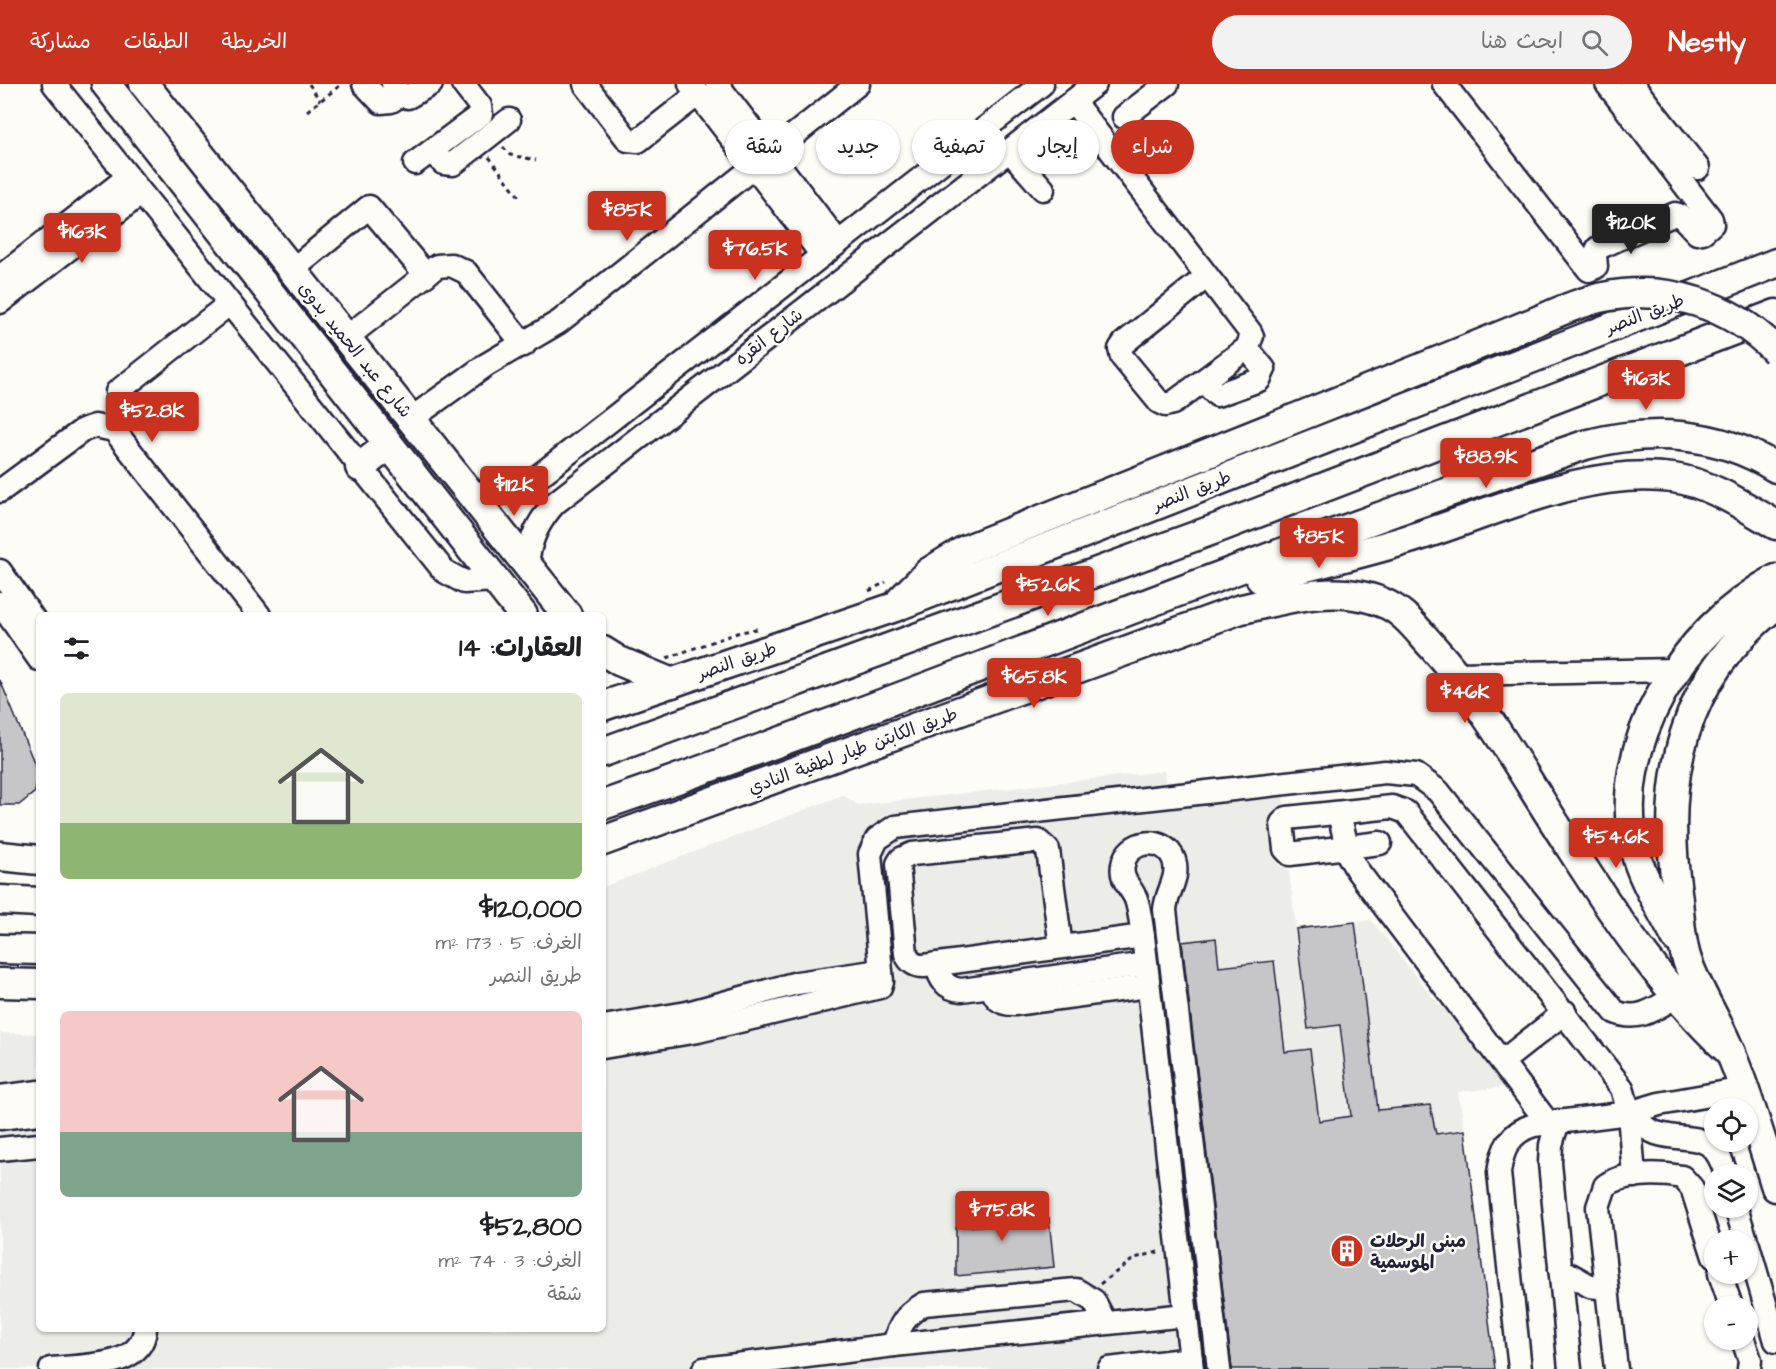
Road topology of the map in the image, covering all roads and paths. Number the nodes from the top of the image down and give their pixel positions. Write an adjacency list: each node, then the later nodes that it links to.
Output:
1 (54, 84): 31 (street)
2 (106, 84): 50 (main road, شارع عبد الحميد بدوى)
3 (144, 84): 36 (main road, شارع عبد الحميد بدوى)
4 (309, 84): 19 (path)
5 (342, 84): 19 (path)
6 (364, 84): 18 (street)
7 (431, 84): 18 (street)
8 (463, 84): 25 (street)
9 (585, 84): 17 (street)
10 (858, 84): 24 (street)
11 (1042, 84): 34 (street, شارع انقره)
12 (1095, 84): 20 (street, شارع انقره)
13 (1167, 84): 22 (street)
14 (1444, 84): 15 (street)
15 (1607, 84)
16 (1632, 84): 28 (street)
17 (701, 87): 23 (street)
18 (397, 89)
19 (320, 101): 21 (path)
20 (1073, 101): 26 (street, شارع انقره); 38 (street)
21 (306, 111)
22 (1124, 117)
23 (728, 120)
24 (804, 126)
25 (494, 132): 27 (path); 33 (path)
26 (1010, 150): 32 (street); 56 (street, شارع انقره)
27 (536, 160)
28 (1698, 168)
29 (742, 174): 44 (street)
30 (772, 174): 34 (street)
31 (134, 186): 39 (street); 40 (street); 41 (street)
32 (1043, 189)
33 (520, 199)
34 (830, 249): 53 (street, شارع انقره)
35 (1776, 263): 67 (main road, طريق النصر)
36 (292, 270): 37 (street); 43 (main road, شارع عبد الحميد بدوى)
37 (426, 275): 43 (street); 44 (street)
38 (1208, 276): 45 (street); 47 (street)
39 (0, 277)
40 (0, 302)
41 (229, 304): 48 (street); 51 (street)
42 (1776, 314): 78 (main road)
43 (346, 338): 49 (main road, شارع عبد الحميد بدوى)
44 (524, 345): 49 (street)
45 (1247, 348): 47 (street); 47 (street)
46 (1776, 351): 67 (main road, bridge)
47 (1203, 381)
48 (117, 392)
49 (411, 419): 54 (main road, شارع عبد الحميد بدوى)
50 (389, 445): 51 (main road); 62 (main road, شارع عبد الحميد بدوى)
51 (360, 467): 62 (street)
52 (1776, 468): 63 (main road, طريق الكابتن طيار لطفية النادي)
53 (522, 487): 54 (street, شارع انقره); 56 (street)
54 (467, 490): 59 (main road, شارع عبد الحميد بدوى)
55 (0, 491): 68 (street)
56 (546, 513): 59 (street, شارع انقره)
57 (1776, 525): 58 (main road)
58 (1362, 552): 63 (main road); 64 (main road)
59 (527, 564): 70 (main road, شارع عبد الحميد بدوى)
60 (0, 572): 71 (street)
61 (1776, 579): 74 (main road)
62 (495, 580): 69 (main road, شارع عبد الحميد بدوى)
63 (1176, 593): 79 (main road, طريق الكابتن طيار لطفية النادي)
64 (1346, 595): 75 (main road, طريق الكابتن طيار لطفية النادي); 81 (main road, طريق الكابتن طيار لطفية النادي)
65 (0, 603): 73 (street)
66 (1776, 604): 90 (main road)
67 (895, 607): 76 (main road, طريق النصر)
68 (257, 612)
69 (521, 612)
70 (565, 612)
71 (36, 623)
72 (606, 653): 76 (main road)
73 (36, 655)
74 (1676, 670): 75 (street); 90 (main road)
75 (1457, 674): 96 (main road, طريق الكابتن طيار لطفية النادي)
76 (672, 682): 77 (main road, طريق النصر)
77 (606, 705)
78 (606, 751)
79 (606, 804)
80 (1339, 813): 83 (street); 83 (street); 97 (street)
81 (606, 840)
82 (1380, 843): 83 (street)
83 (1346, 847): 101 (street)
84 (0, 900): 85 (main road)
85 (36, 902)
86 (1143, 936): 87 (street); 93 (street); 130 (street)
87 (1060, 947): 91 (street); 91 (street)
88 (0, 949): 89 (main road)
89 (36, 950)
90 (1686, 958): 100 (main road)
91 (936, 964): 93 (street)
92 (880, 971): 96 (street); 98 (street); 99 (street)
93 (1147, 975): 115 (street)
94 (0, 983): 95 (main road)
95 (36, 984)
96 (1675, 997): 100 (main road, طريق الكابتن طيار لطفية النادي)
97 (1565, 1012): 101 (street); 106 (street)
98 (606, 1026)
99 (606, 1046)
100 (1731, 1053): 102 (main road)
101 (1503, 1061): 108 (street)
102 (1744, 1089): 106 (street); 113 (main road)
103 (36, 1092): 104 (street)
104 (0, 1097)
105 (36, 1113): 107 (street)
106 (1629, 1113): 108 (street); 111 (street); 112 (street)
107 (0, 1118)
108 (1553, 1122): 116 (street); 131 (street)
109 (36, 1145): 110 (street)
110 (0, 1149)
111 (1722, 1164)
112 (1634, 1176): 114 (street); 118 (street)
113 (1776, 1187)
114 (1707, 1230)
115 (1178, 1249): 119 (path); 120 (street)
116 (1560, 1269): 118 (street); 132 (street)
117 (1758, 1284): 123 (street)
118 (1607, 1288): 133 (street)
119 (1086, 1294): 121 (street); 124 (street)
120 (1186, 1315): 121 (street); 126 (street)
121 (1105, 1322): 124 (street)
122 (144, 1332): 127 (street)
123 (1776, 1341)
124 (894, 1345): 128 (street)
125 (1746, 1350): 134 (street)
126 (1191, 1364): 129 (street)
127 (51, 1369)
128 (704, 1369)
129 (1109, 1369)
130 (1219, 1369)
131 (1520, 1369)
132 (1570, 1369)
133 (1616, 1369)
134 (1749, 1369)

